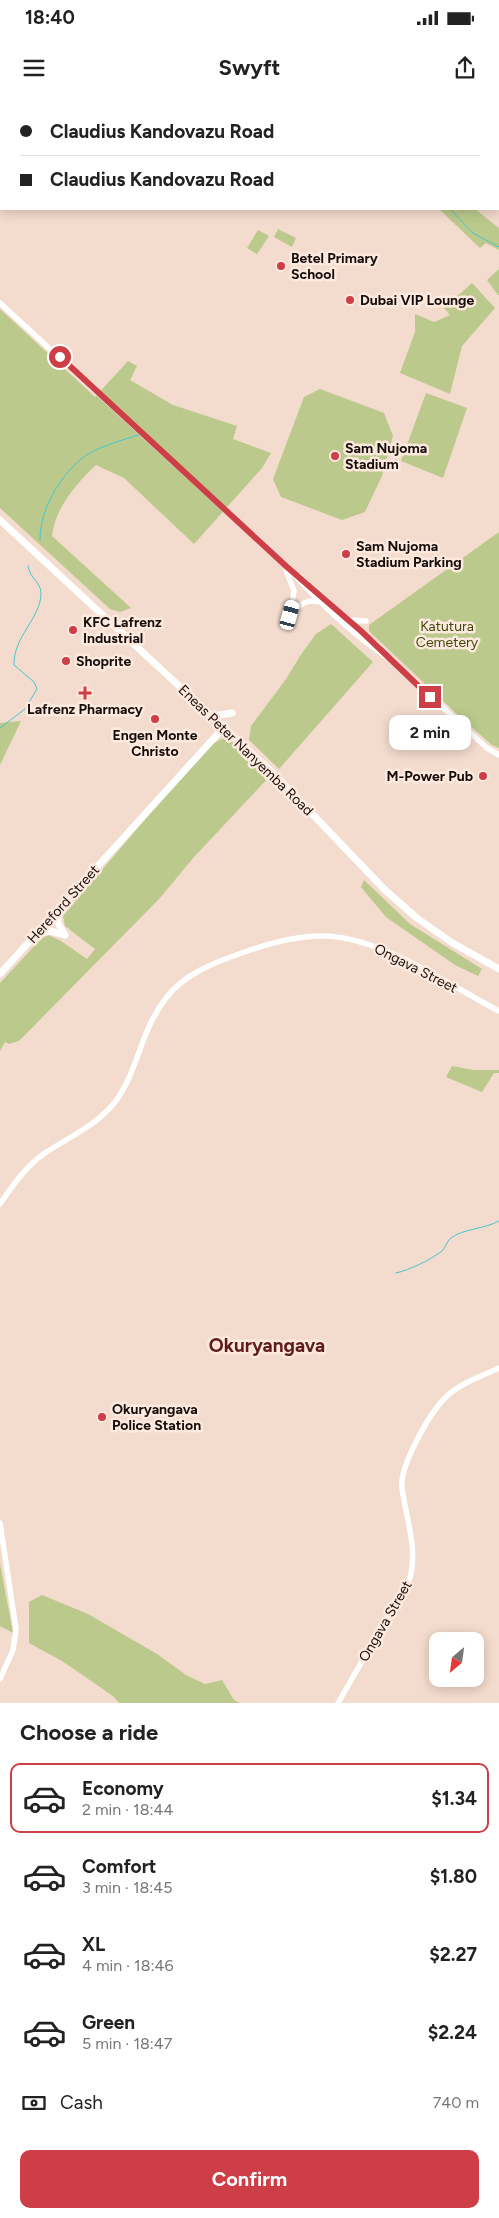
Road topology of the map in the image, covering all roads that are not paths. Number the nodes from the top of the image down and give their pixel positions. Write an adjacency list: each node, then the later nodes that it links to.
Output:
1 (0, 303): 3 (street)
2 (0, 520): 10 (main road, Eneas Peter Nanyemba Road)
3 (277, 558): 4 (street); 5 (street)
4 (287, 567): 5 (street); 6 (street)
5 (325, 604): 8 (street)
6 (346, 618): 7 (street); 7 (street)
7 (369, 638): 8 (street)
8 (390, 659): 12 (street)
9 (232, 713): 10 (main road)
10 (214, 716): 11 (main road, Eneas Peter Nanyemba Road)
11 (224, 727): 13 (main road, Hereford Street); 15 (main road, Eneas Peter Nanyemba Road)
12 (499, 755)
13 (57, 912): 14 (main road, Hereford Street); 14 (main road)
14 (30, 940): 16 (main road, Hereford Street)
15 (499, 969)
16 (0, 974)
17 (499, 1011): 18 (street, Ongava Street)
18 (0, 1204)
19 (499, 1368): 22 (street, Ongava Street)
20 (0, 1523): 21 (street)
21 (0, 1678)
22 (338, 1703)

